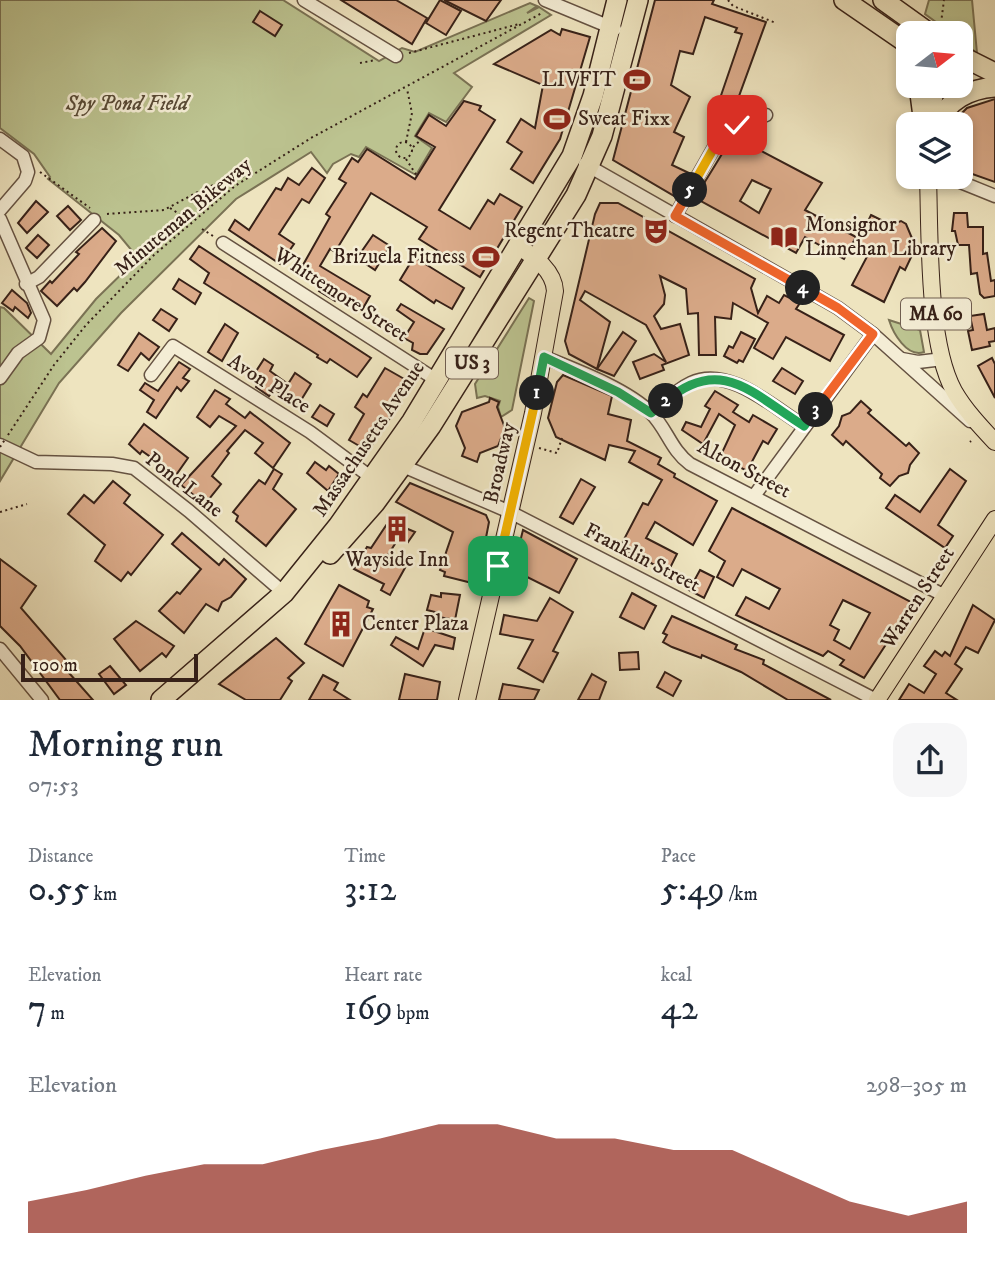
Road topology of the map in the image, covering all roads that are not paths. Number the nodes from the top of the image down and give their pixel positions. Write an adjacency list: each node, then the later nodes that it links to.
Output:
1 (304, 0): 11 (street)
2 (617, 0): 8 (highway, Massachusetts Avenue / US 3)
3 (638, 0): 9 (highway, Massachusetts Avenue / US 3)
4 (844, 0): 10 (highway)
5 (883, 0): 7 (highway)
6 (547, 5): 8 (street)
7 (918, 21)
8 (611, 28): 9 (street); 19 (highway, Massachusetts Avenue / US 3)
9 (630, 33): 20 (highway, Massachusetts Avenue / US 3)
10 (896, 38)
11 (396, 56)
12 (973, 62): 13 (highway)
13 (995, 73)
14 (973, 80): 15 (highway)
15 (995, 86): 16 (highway)
16 (943, 112)
17 (766, 115): 25 (street)
18 (0, 139): 24 (street)
19 (572, 156): 20 (street); 29 (highway, Massachusetts Avenue / US 3)
20 (590, 166): 25 (street); 30 (highway, Massachusetts Avenue / US 3)
21 (973, 187): 23 (street)
22 (929, 189): 35 (main road, MA 60)
23 (995, 196)
24 (0, 210)
25 (675, 216): 32 (street)
26 (0, 219): 31 (street)
27 (94, 220): 31 (street)
28 (223, 243): 38 (street, Whittemore Street)
29 (519, 247): 30 (main road); 38 (highway, Massachusetts Avenue / US 3)
30 (538, 259): 33 (main road, Broadway); 43 (highway, Massachusetts Avenue / US 3)
31 (26, 284): 37 (street)
32 (873, 334): 34 (street); 40 (street)
33 (544, 357): 39 (street, Alton Street); 46 (main road, Broadway)
34 (901, 359): 35 (street); 41 (street)
35 (943, 359): 41 (main road, MA 60)
36 (151, 375): 44 (street, Avon Place)
37 (0, 378)
38 (438, 381): 43 (highway, Massachusetts Avenue / US 3)
39 (651, 413): 40 (street); 45 (street, Alton Street)
40 (804, 426): 45 (street)
41 (992, 439)
42 (2, 444): 48 (street, Pond Lane)
43 (395, 462): 44 (highway, Massachusetts Avenue / US 3); 46 (street, Franklin Street); 48 (highway, Massachusetts Avenue / US 3)
44 (372, 478): 48 (highway, Massachusetts Avenue / US 3)
45 (754, 496): 49 (street, Alton Street)
46 (510, 512): 53 (main road, Broadway); 54 (street, Franklin Street)
47 (995, 519): 49 (main road, Warren Street)
48 (284, 593): 51 (highway, Massachusetts Avenue / US 3)
49 (945, 596): 54 (main road, Warren Street)
50 (0, 649): 52 (street)
51 (164, 699)
52 (41, 700)
53 (467, 700)
54 (876, 700)

